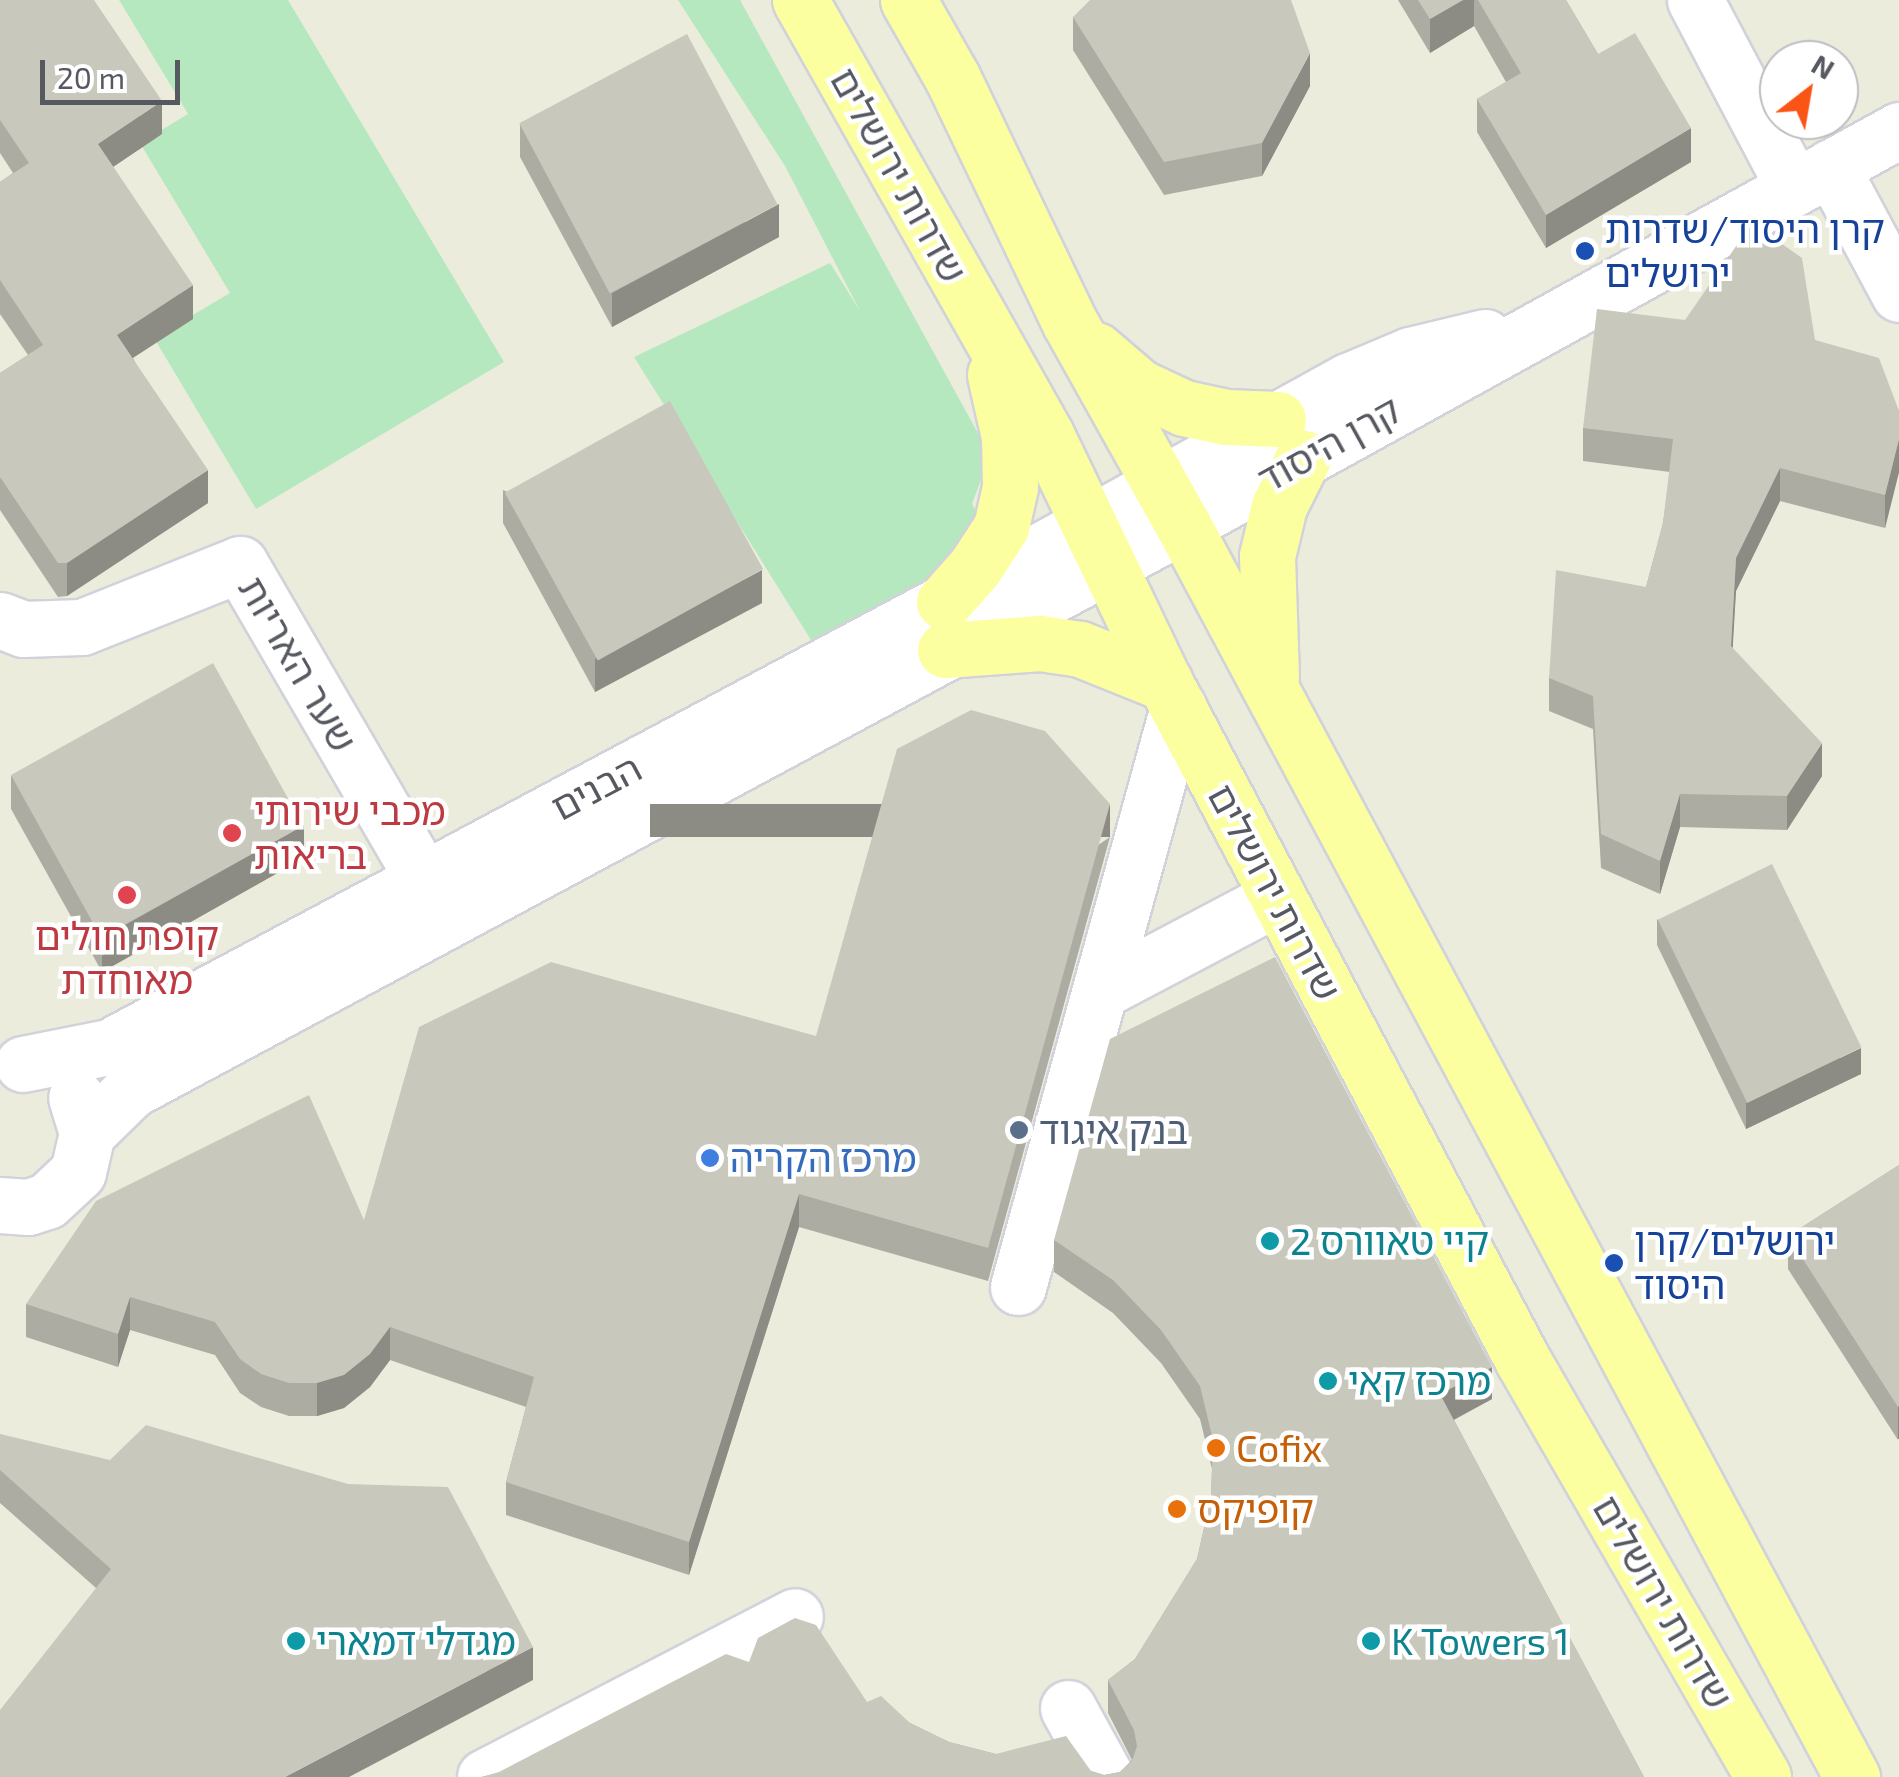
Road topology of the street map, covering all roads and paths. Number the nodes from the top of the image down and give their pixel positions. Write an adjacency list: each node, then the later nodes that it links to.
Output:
1 (800, 0): 8 (main road, שדרות ירושלים)
2 (908, 0): 7 (main road)
3 (1696, 0): 5 (street)
4 (1899, 130): 5 (street, קרן היסוד)
5 (1813, 178): 6 (street); 9 (street, קרן היסוד)
6 (1899, 294)
7 (1070, 323): 9 (main road); 10 (main road)
8 (985, 328): 11 (main road, שדרות ירושלים); 13 (main road)
9 (1290, 439): 10 (street, קרן היסוד); 14 (main road)
10 (1171, 504): 11 (street, קרן היסוד); 14 (main road)
11 (1100, 542): 13 (street, הבנים); 15 (main road, שדרות ירושלים)
12 (0, 620): 16 (street, שער האריות)
13 (945, 626): 15 (main road); 16 (street, הבנים); 20 (street, הבנים)
14 (1271, 690): 28 (main road)
15 (1171, 696): 17 (main road, שדרות ירושלים); 18 (street)
16 (424, 880): 19 (street, הבנים)
17 (1278, 897): 18 (street); 25 (main road, שדרות ירושלים)
18 (1100, 991): 22 (street)
19 (12, 1065): 20 (street)
20 (87, 1133): 21 (street)
21 (0, 1206)
22 (1018, 1287)
23 (795, 1616): 26 (street)
24 (1068, 1708): 27 (street)
25 (1751, 1764)
26 (485, 1777)
27 (1106, 1777)
28 (1852, 1777)

